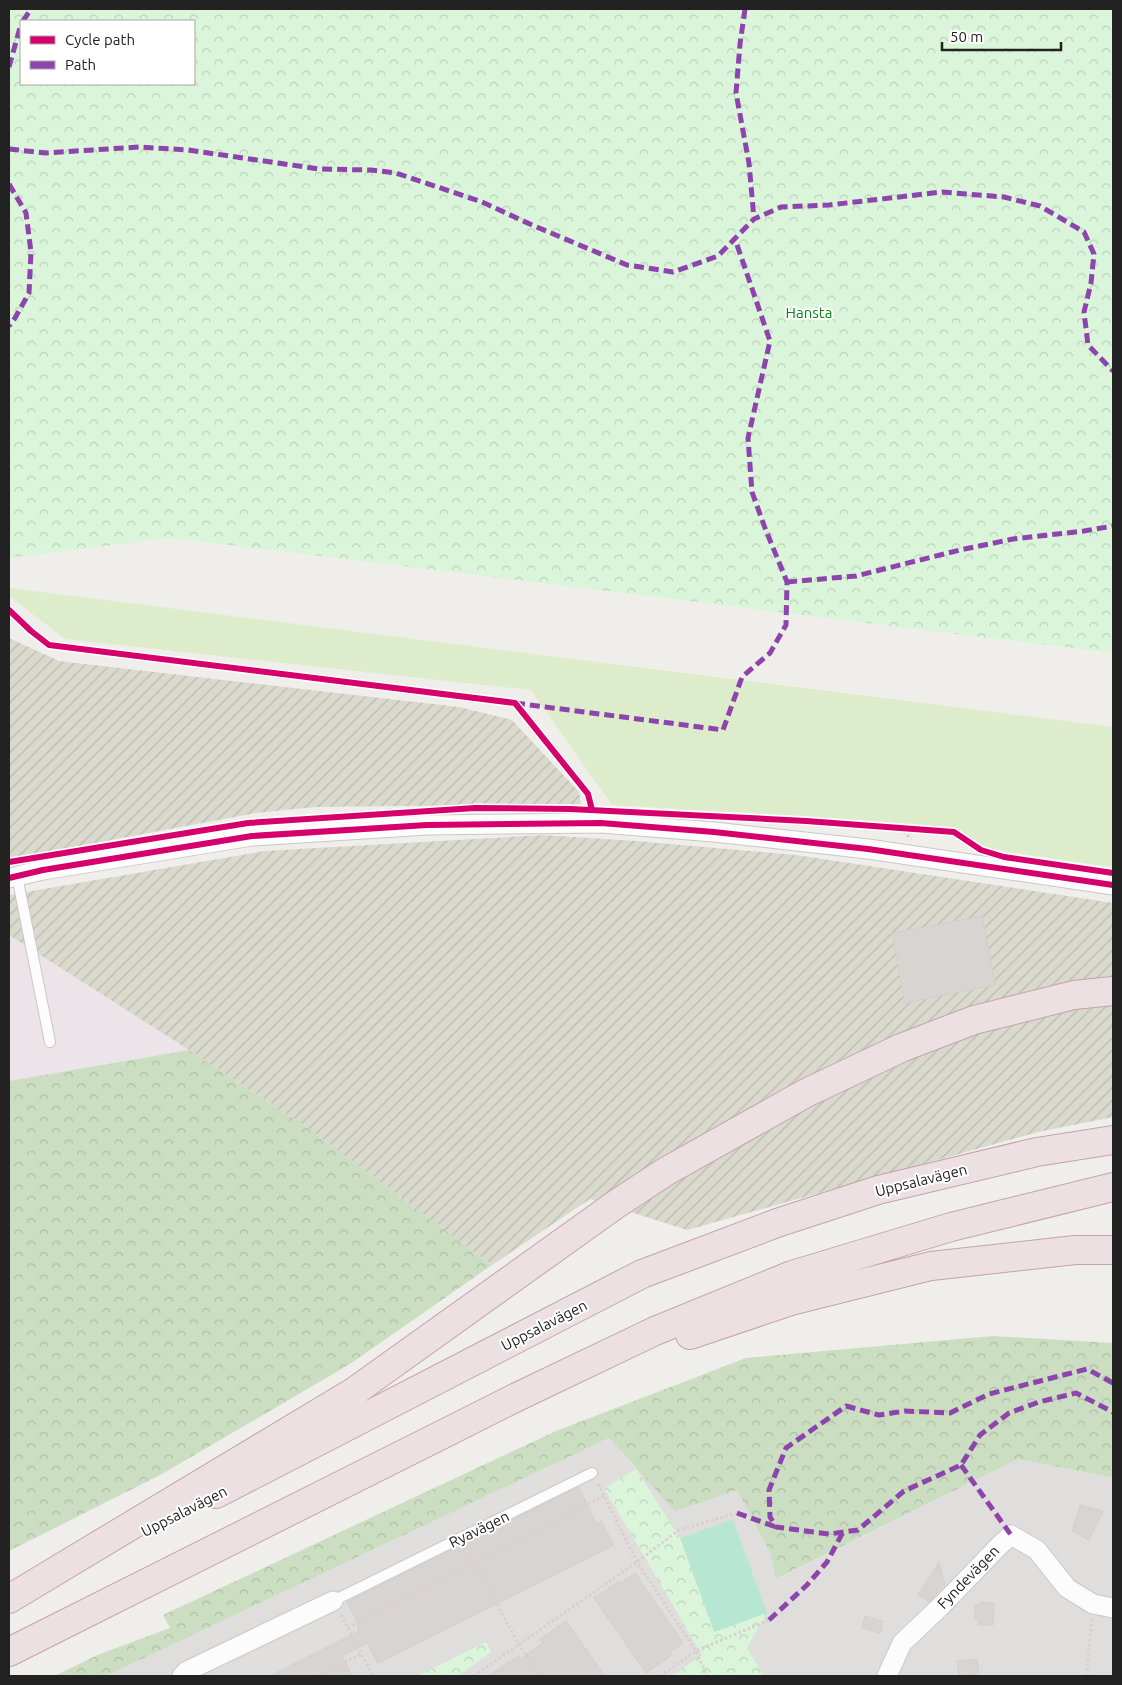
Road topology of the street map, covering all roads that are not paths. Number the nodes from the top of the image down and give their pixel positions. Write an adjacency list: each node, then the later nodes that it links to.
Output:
1 (13, 877): 2 (street); 4 (lane)
2 (1113, 884)
3 (1113, 990): 10 (highway)
4 (50, 1042)
5 (1113, 1140): 10 (highway, Uppsalavägen)
6 (1113, 1187): 8 (highway)
7 (1113, 1250): 8 (highway)
8 (517, 1396): 13 (highway)
9 (592, 1473): 11 (lane, Ryavägen)
10 (9, 1600)
11 (333, 1601): 14 (street, Ryavägen)
12 (1113, 1608): 15 (street, Fyndevägen)
13 (9, 1652)
14 (182, 1676)
15 (887, 1676)

